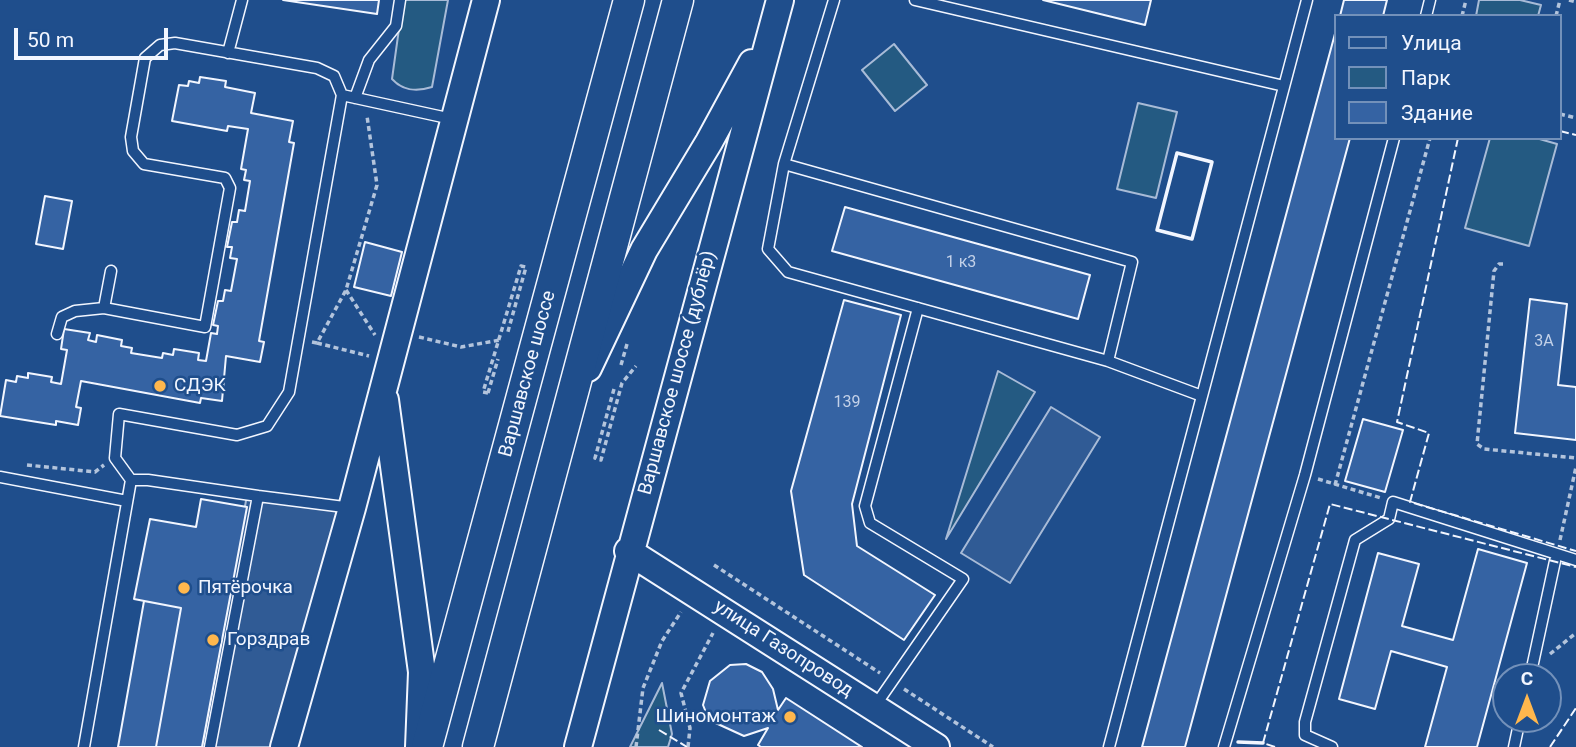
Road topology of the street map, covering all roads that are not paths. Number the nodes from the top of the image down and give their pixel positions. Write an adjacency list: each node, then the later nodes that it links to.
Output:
1 (242, 0): 10 (lane)
2 (400, 0): 13 (lane)
3 (486, 0): 14 (main road)
4 (629, 0): 40 (main road, Варшавское шоссе)
5 (678, 0): 24 (main road)
6 (834, 0): 16 (lane)
7 (915, 0): 11 (lane)
8 (1307, 0): 11 (lane)
9 (777, 11): 24 (main road); 30 (main road, Варшавское шоссе (дублёр))
10 (228, 53): 12 (lane); 18 (lane)
11 (1284, 86): 23 (lane)
12 (342, 95): 13 (lane); 26 (lane)
13 (360, 99): 14 (lane)
14 (456, 120): 22 (main road)
15 (1393, 140): 44 (lane)
16 (784, 164): 19 (lane); 21 (lane)
17 (111, 271): 18 (lane)
18 (104, 308): 20 (lane)
19 (918, 308): 21 (lane); 34 (lane)
20 (57, 334)
21 (1108, 361): 23 (lane)
22 (384, 388): 29 (main road); 39 (main road)
23 (1202, 396): 43 (lane)
24 (571, 406): 35 (main road)
25 (0, 477): 28 (lane)
26 (131, 480): 27 (lane); 28 (lane)
27 (258, 496): 29 (lane); 37 (lane)
28 (127, 500): 36 (lane)
29 (352, 508): 38 (main road)
30 (628, 551): 34 (main road, улица Газопровод); 41 (main road, Варшавское шоссе (дублёр))
31 (1556, 557): 32 (lane); 33 (lane); 45 (lane)
32 (1576, 560)
33 (1532, 663)
34 (874, 707): 42 (main road, улица Газопровод)
35 (480, 741)
36 (84, 747)
37 (210, 747)
38 (284, 747)
39 (419, 747)
40 (427, 747)
41 (578, 747)
42 (936, 747)
43 (1109, 747)
44 (1224, 747)
45 (1332, 747)

